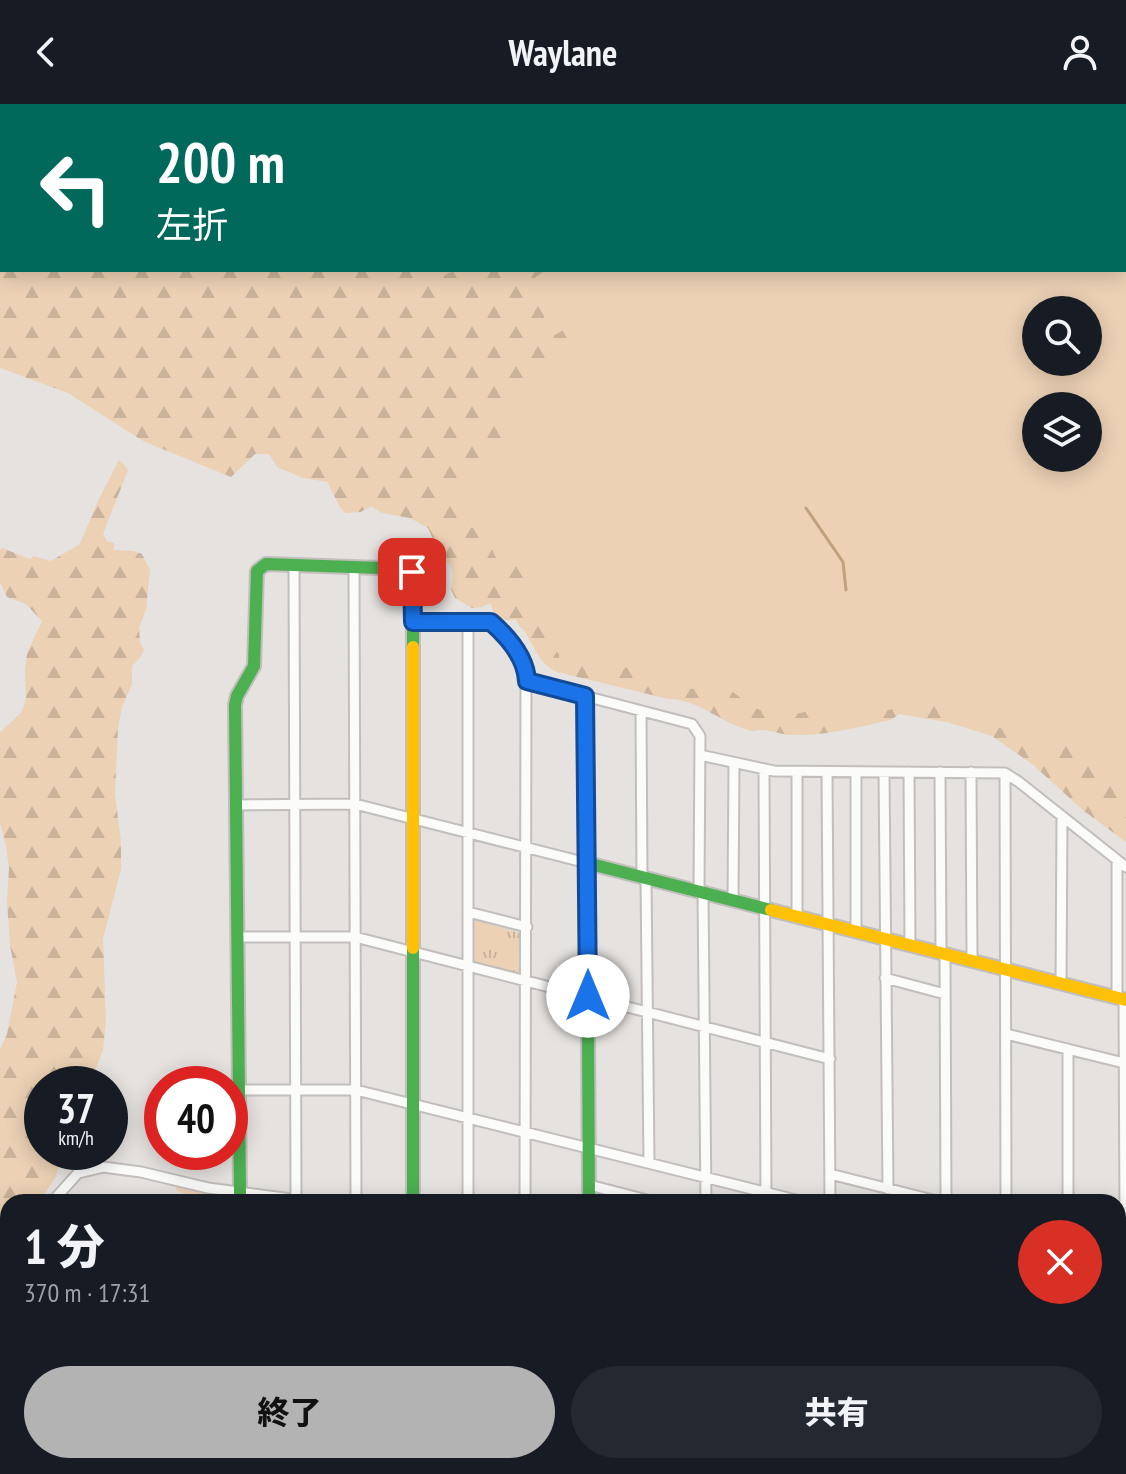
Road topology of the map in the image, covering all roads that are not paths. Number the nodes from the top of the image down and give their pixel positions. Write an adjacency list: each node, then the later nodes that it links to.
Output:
1 (294, 565): 2 (street); 20 (street); 21 (street)
2 (354, 567): 3 (street); 19 (street)
3 (413, 622): 4 (street); 23 (street)
4 (468, 622): 5 (street); 24 (street)
5 (527, 681): 6 (street); 25 (street)
6 (585, 696): 7 (street); 27 (street)
7 (641, 711): 8 (street); 29 (street)
8 (700, 755): 9 (street); 30 (street)
9 (734, 763): 10 (street); 31 (street)
10 (764, 770): 11 (street); 32 (street)
11 (797, 772): 12 (street); 34 (street)
12 (827, 772): 13 (street); 35 (street)
13 (856, 772): 14 (street); 37 (street)
14 (884, 772): 15 (street); 41 (street)
15 (909, 772): 16 (street); 42 (street)
16 (940, 772): 17 (street); 44 (street)
17 (971, 772): 18 (street); 45 (street)
18 (1005, 773): 22 (street); 47 (street)
19 (355, 804): 21 (street); 23 (street); 40 (street)
20 (236, 805): 21 (street); 38 (street)
21 (295, 805): 39 (street)
22 (1062, 816): 26 (street); 50 (street)
23 (413, 819): 24 (street); 43 (street)
24 (468, 833): 25 (street); 33 (street)
25 (527, 848): 27 (street); 36 (street)
26 (1117, 860): 28 (street); 53 (street)
27 (587, 863): 29 (street); 52 (street)
28 (1126, 867)
29 (644, 878): 30 (street); 54 (street)
30 (701, 892): 31 (street); 55 (street)
31 (733, 900): 32 (street)
32 (766, 909): 34 (street); 57 (street)
33 (468, 912): 36 (street); 46 (street)
34 (797, 917): 35 (street)
35 (828, 925): 37 (street); 59 (street)
36 (527, 927): 49 (street)
37 (856, 932): 41 (street)
38 (237, 937): 39 (street); 61 (street)
39 (295, 937): 40 (street); 63 (street)
40 (355, 937): 43 (street); 64 (street)
41 (885, 939): 42 (street); 48 (street)
42 (910, 945): 44 (street)
43 (413, 952): 46 (street); 65 (street)
44 (943, 954): 45 (street); 51 (street)
45 (972, 961): 47 (street)
46 (468, 966): 49 (street); 66 (street)
47 (1005, 969): 50 (street); 56 (street)
48 (885, 978): 51 (street); 74 (street)
49 (526, 981): 52 (street); 67 (street)
50 (1061, 984): 53 (street)
51 (945, 994): 90 (street)
52 (588, 996): 54 (street); 68 (street)
53 (1122, 999): 60 (street)
54 (648, 1012): 55 (street); 69 (street)
55 (704, 1026): 57 (street); 72 (street)
56 (1006, 1034): 58 (street); 91 (street)
57 (766, 1042): 59 (street); 87 (street)
58 (1068, 1049): 60 (street); 92 (street)
59 (830, 1059): 71 (street)
60 (1124, 1063): 93 (street)
61 (239, 1066)
62 (248, 1090): 63 (street)
63 (295, 1090): 64 (street); 78 (street)
64 (356, 1090): 65 (street); 79 (street)
65 (414, 1104): 66 (street); 80 (street)
66 (468, 1118): 67 (street); 81 (street)
67 (526, 1132): 68 (street); 82 (street)
68 (589, 1148): 69 (street); 73 (street)
69 (649, 1163): 72 (street)
70 (240, 1170): 75 (street)
71 (830, 1174): 74 (street); 88 (street)
72 (705, 1177): 85 (street); 86 (street)
73 (589, 1185): 83 (street); 84 (street)
74 (888, 1189): 89 (street)
75 (240, 1193): 76 (street); 77 (street)
76 (59, 1194)
77 (249, 1194)
78 (296, 1194)
79 (356, 1194)
80 (413, 1194)
81 (468, 1194)
82 (525, 1194)
83 (589, 1194)
84 (623, 1194)
85 (706, 1194)
86 (757, 1194)
87 (766, 1194)
88 (830, 1194)
89 (910, 1194)
90 (944, 1194)
91 (1006, 1194)
92 (1068, 1194)
93 (1123, 1194)
94 (1126, 1343): 95 (street)
95 (1126, 1474)

